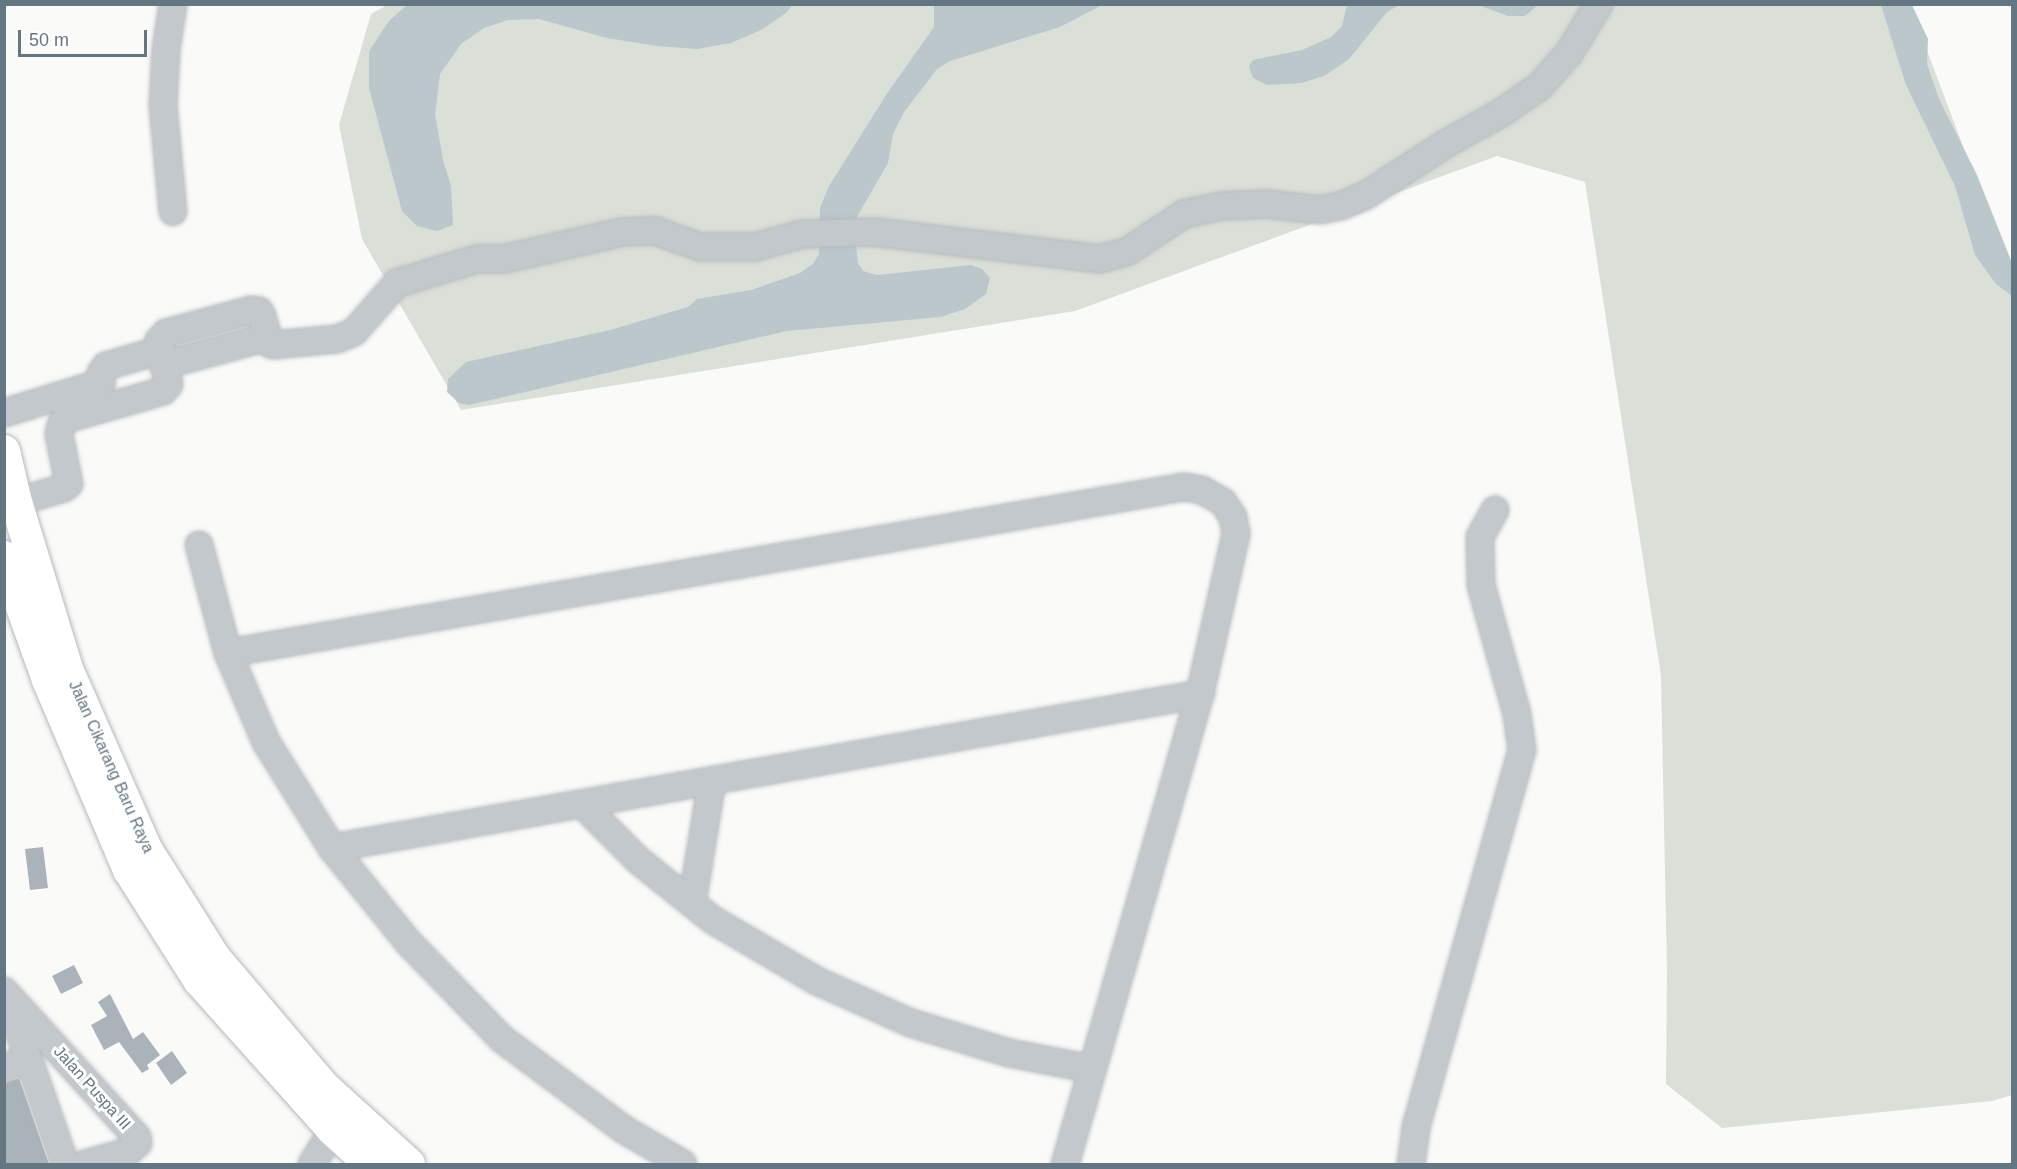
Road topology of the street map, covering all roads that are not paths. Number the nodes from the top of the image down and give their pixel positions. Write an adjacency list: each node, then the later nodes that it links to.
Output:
1 (173, 4): 3 (street)
2 (1599, 4): 4 (street)
3 (173, 212)
4 (163, 357): 5 (street); 5 (street)
5 (104, 395): 6 (street); 8 (street)
6 (4, 412)
7 (6, 457): 8 (main road, Jalan Cikarang Baru Raya)
8 (16, 502): 26 (main road, Jalan Cikarang Baru Raya)
9 (1495, 510): 29 (street)
10 (199, 545): 12 (street)
11 (4, 557): 21 (main road, Jalan Cikarang Baru Raya)
12 (228, 653): 13 (street); 16 (street)
13 (1200, 694): 14 (street); 20 (street)
14 (712, 781): 15 (street); 17 (street)
15 (582, 804): 16 (street); 17 (street)
16 (332, 849): 27 (street)
17 (692, 903): 20 (street)
18 (4, 991): 19 (street); 23 (street, Jalan Puspa III)
19 (16, 1063): 22 (street)
20 (1092, 1069): 28 (street)
21 (333, 1130): 24 (street); 25 (main road, Jalan Cikarang Baru Raya)
22 (65, 1164)
23 (86, 1164)
24 (312, 1164)
25 (370, 1164)
26 (409, 1164)
27 (683, 1164)
28 (1065, 1164)
29 (1411, 1164)

